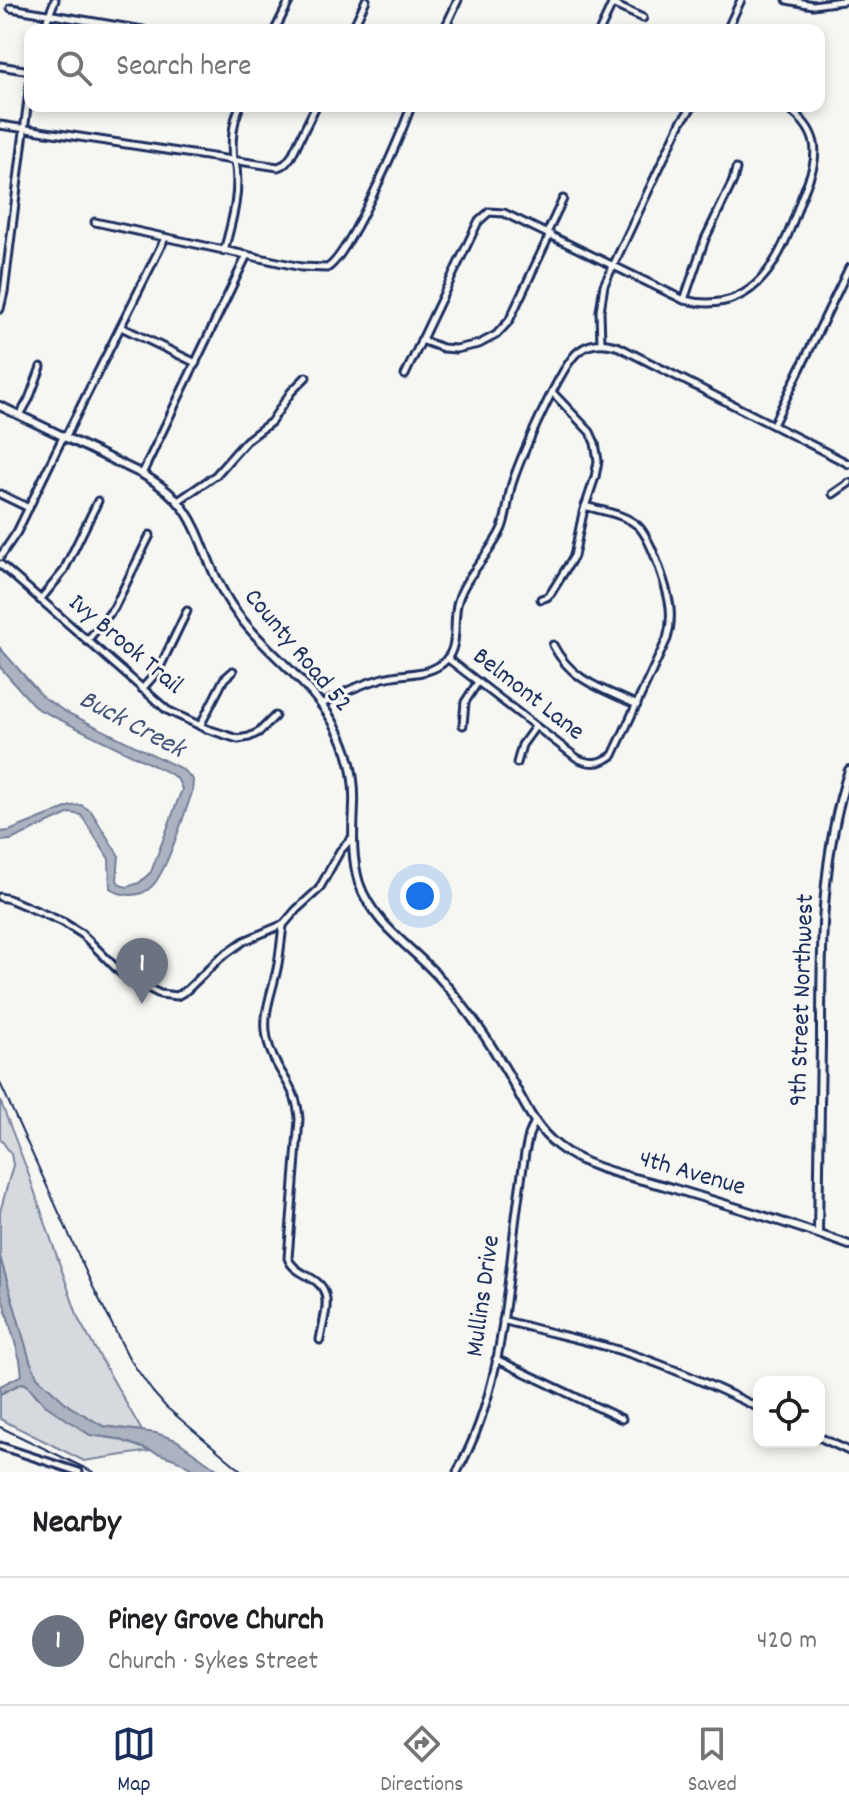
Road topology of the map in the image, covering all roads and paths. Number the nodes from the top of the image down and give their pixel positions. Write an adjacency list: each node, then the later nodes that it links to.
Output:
1 (55, 0): 10 (street)
2 (290, 0): 14 (street)
3 (366, 0): 15 (street)
4 (458, 0): 16 (street)
5 (741, 0): 18 (street)
6 (787, 0): 7 (street)
7 (849, 0)
8 (613, 2): 11 (street); 17 (street)
9 (11, 8): 10 (street)
10 (49, 14): 12 (street); 13 (street)
11 (643, 18)
12 (45, 24)
13 (108, 24)
14 (278, 24)
15 (355, 24)
16 (447, 24)
17 (603, 24)
18 (730, 24)
19 (0, 66): 20 (street)
20 (24, 70)
21 (26, 112): 28 (street)
22 (238, 112): 29 (street)
23 (313, 112): 29 (street)
24 (409, 112): 36 (street)
25 (688, 112): 37 (street)
26 (792, 112): 39 (street)
27 (0, 125): 28 (street)
28 (24, 129): 29 (street); 40 (street)
29 (234, 161): 35 (street)
30 (736, 169): 39 (street)
31 (563, 199): 33 (street)
32 (95, 222): 34 (street)
33 (548, 234): 37 (street); 42 (street); 42 (street)
34 (165, 238): 35 (street); 41 (street)
35 (224, 251): 36 (street)
36 (247, 255): 44 (street)
37 (613, 265): 39 (street); 43 (street)
38 (849, 268): 51 (street)
39 (684, 300)
40 (0, 309)
41 (121, 327): 44 (street); 52 (street)
42 (421, 340): 46 (street)
43 (601, 343): 48 (street); 51 (street)
44 (196, 363): 54 (street)
45 (41, 367): 50 (street)
46 (405, 375)
47 (306, 377): 59 (street)
48 (553, 393): 60 (street); 70 (street)
49 (0, 406): 50 (street, County Road 52)
50 (20, 415): 52 (street, County Road 52)
51 (773, 425): 53 (street)
52 (64, 437): 54 (street, County Road 52); 61 (street)
53 (849, 464)
54 (142, 474): 59 (street, County Road 52)
55 (849, 483): 57 (street)
56 (0, 494): 61 (street)
57 (833, 494)
58 (98, 501): 66 (street)
59 (178, 501): 74 (street, County Road 52)
60 (585, 506): 65 (street); 75 (street, Belmont Lane)
61 (29, 508): 63 (street)
62 (150, 535): 68 (street)
63 (0, 557)
64 (0, 564): 66 (street, Ivy Brook Trail)
65 (541, 599)
66 (40, 600): 68 (street, Ivy Brook Trail)
67 (187, 611): 73 (street)
68 (87, 641): 73 (street, Ivy Brook Trail)
69 (553, 645): 75 (street)
70 (447, 658): 72 (street, Belmont Lane); 74 (street)
71 (233, 671): 78 (street)
72 (478, 682): 77 (street); 79 (street, Belmont Lane)
73 (142, 689): 78 (street, Ivy Brook Trail)
74 (321, 705): 82 (street, County Road 52)
75 (637, 705): 79 (street, Belmont Lane)
76 (275, 716): 78 (street, Ivy Brook Trail)
77 (463, 725)
78 (200, 726)
79 (535, 727): 80 (street)
80 (517, 763)
81 (849, 770): 86 (street, 9th Street Northwest)
82 (352, 838): 84 (street); 85 (street, County Road 52)
83 (0, 897): 84 (street)
84 (283, 925): 89 (street)
85 (535, 1121): 86 (street, 4th Avenue); 88 (street, Mullins Drive)
86 (818, 1233): 87 (street, 4th Avenue)
87 (849, 1245)
88 (503, 1320): 90 (street, Mullins Drive); 91 (street)
89 (320, 1340)
90 (496, 1359): 92 (street); 97 (street, Mullins Drive)
91 (753, 1405)
92 (622, 1419)
93 (825, 1440): 95 (street)
94 (0, 1446): 96 (street)
95 (849, 1451)
96 (79, 1472)
97 (457, 1472)

